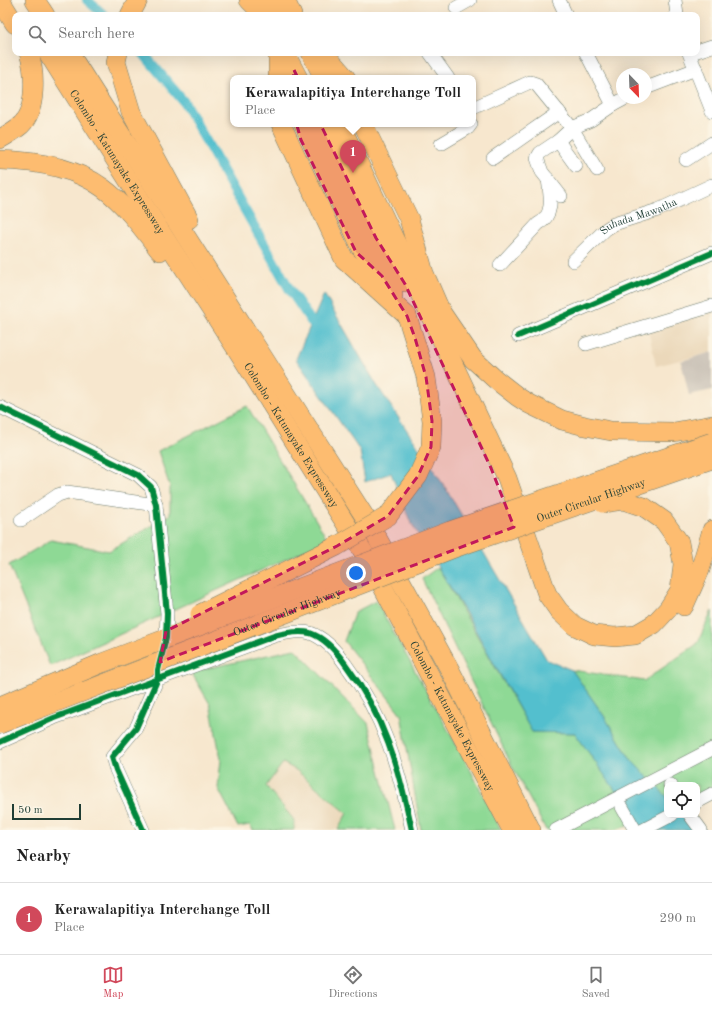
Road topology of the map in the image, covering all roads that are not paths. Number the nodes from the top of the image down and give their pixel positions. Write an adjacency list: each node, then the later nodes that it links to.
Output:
1 (0, 0): 22 (highway)
2 (13, 0): 13 (highway)
3 (35, 0): 14 (highway)
4 (138, 0): 15 (highway)
5 (249, 0): 16 (highway)
6 (270, 0): 17 (highway)
7 (278, 0): 18 (highway)
8 (285, 0): 19 (highway)
9 (470, 0): 12 (street)
10 (559, 0): 20 (street)
11 (675, 0): 21 (street)
12 (456, 8)
13 (21, 12)
14 (43, 12)
15 (132, 12)
16 (261, 12)
17 (276, 12)
18 (284, 12)
19 (291, 12)
20 (565, 12)
21 (677, 12)
22 (12, 19)
23 (712, 46): 24 (street)
24 (700, 50)
25 (29, 56): 64 (highway)
26 (50, 56): 86 (highway, Colombo - Katunayake Expressway)
27 (71, 56): 85 (highway, Colombo - Katunayake Expressway)
28 (118, 56): 85 (highway)
29 (315, 56): 38 (highway)
30 (316, 56): 39 (highway)
31 (316, 56): 40 (highway)
32 (318, 56): 41 (highway)
33 (318, 56): 42 (highway)
34 (432, 56): 43 (street)
35 (588, 56): 46 (street)
36 (691, 56): 37 (street)
37 (696, 69): 44 (street); 48 (street)
38 (318, 75)
39 (323, 75)
40 (329, 75)
41 (336, 75)
42 (342, 75)
43 (446, 75)
44 (652, 86)
45 (616, 103): 46 (street)
46 (613, 105): 63 (street)
47 (476, 107): 49 (street)
48 (712, 110)
49 (559, 112): 63 (street); 68 (street)
50 (282, 127): 82 (highway)
51 (289, 127): 82 (highway)
52 (295, 127): 79 (highway)
53 (305, 127): 79 (highway)
54 (311, 127): 82 (highway)
55 (321, 127): 80 (highway)
56 (331, 127): 80 (highway)
57 (341, 127): 80 (highway)
58 (349, 127): 80 (highway)
59 (356, 127): 80 (highway)
60 (364, 127): 80 (highway)
61 (373, 127): 80 (highway)
62 (469, 127): 67 (street)
63 (572, 128): 65 (street); 72 (street)
64 (0, 139)
65 (558, 141): 71 (street); 73 (street)
66 (712, 143): 70 (street)
67 (441, 144)
68 (492, 158)
69 (0, 160): 86 (highway)
70 (686, 160)
71 (576, 166)
72 (597, 170)
73 (548, 179): 75 (street); 78 (street)
74 (712, 184): 77 (street, Suhada Mawatha)
75 (561, 196)
76 (712, 253): 83 (street)
77 (573, 261)
78 (500, 265)
79 (382, 276): 82 (highway)
80 (419, 288): 88 (highway); 93 (highway); 94 (highway, bridge)
81 (712, 306): 84 (street)
82 (407, 316): 95 (highway, bridge)
83 (518, 336)
84 (586, 344)
85 (265, 359): 109 (highway, Colombo - Katunayake Expressway)
86 (273, 406): 108 (highway, Colombo - Katunayake Expressway)
87 (0, 407): 91 (street)
88 (712, 425)
89 (712, 442): 95 (highway, Outer Circular Highway, bridge)
90 (712, 459): 94 (highway, Outer Circular Highway, bridge)
91 (156, 505): 92 (street); 96 (street)
92 (21, 520)
93 (712, 530)
94 (457, 547): 98 (highway, Outer Circular Highway, bridge)
95 (102, 663): 97 (highway, Outer Circular Highway, bridge)
96 (158, 678): 99 (street); 106 (street); 107 (street)
97 (0, 706)
98 (0, 724)
99 (0, 742)
100 (712, 748): 110 (street)
101 (712, 794): 102 (street)
102 (700, 800)
103 (622, 807): 111 (street)
104 (665, 818): 111 (street)
105 (692, 818): 112 (street)
106 (143, 830)
107 (412, 830)
108 (512, 830)
109 (531, 830)
110 (556, 830)
111 (636, 830)
112 (701, 830)

